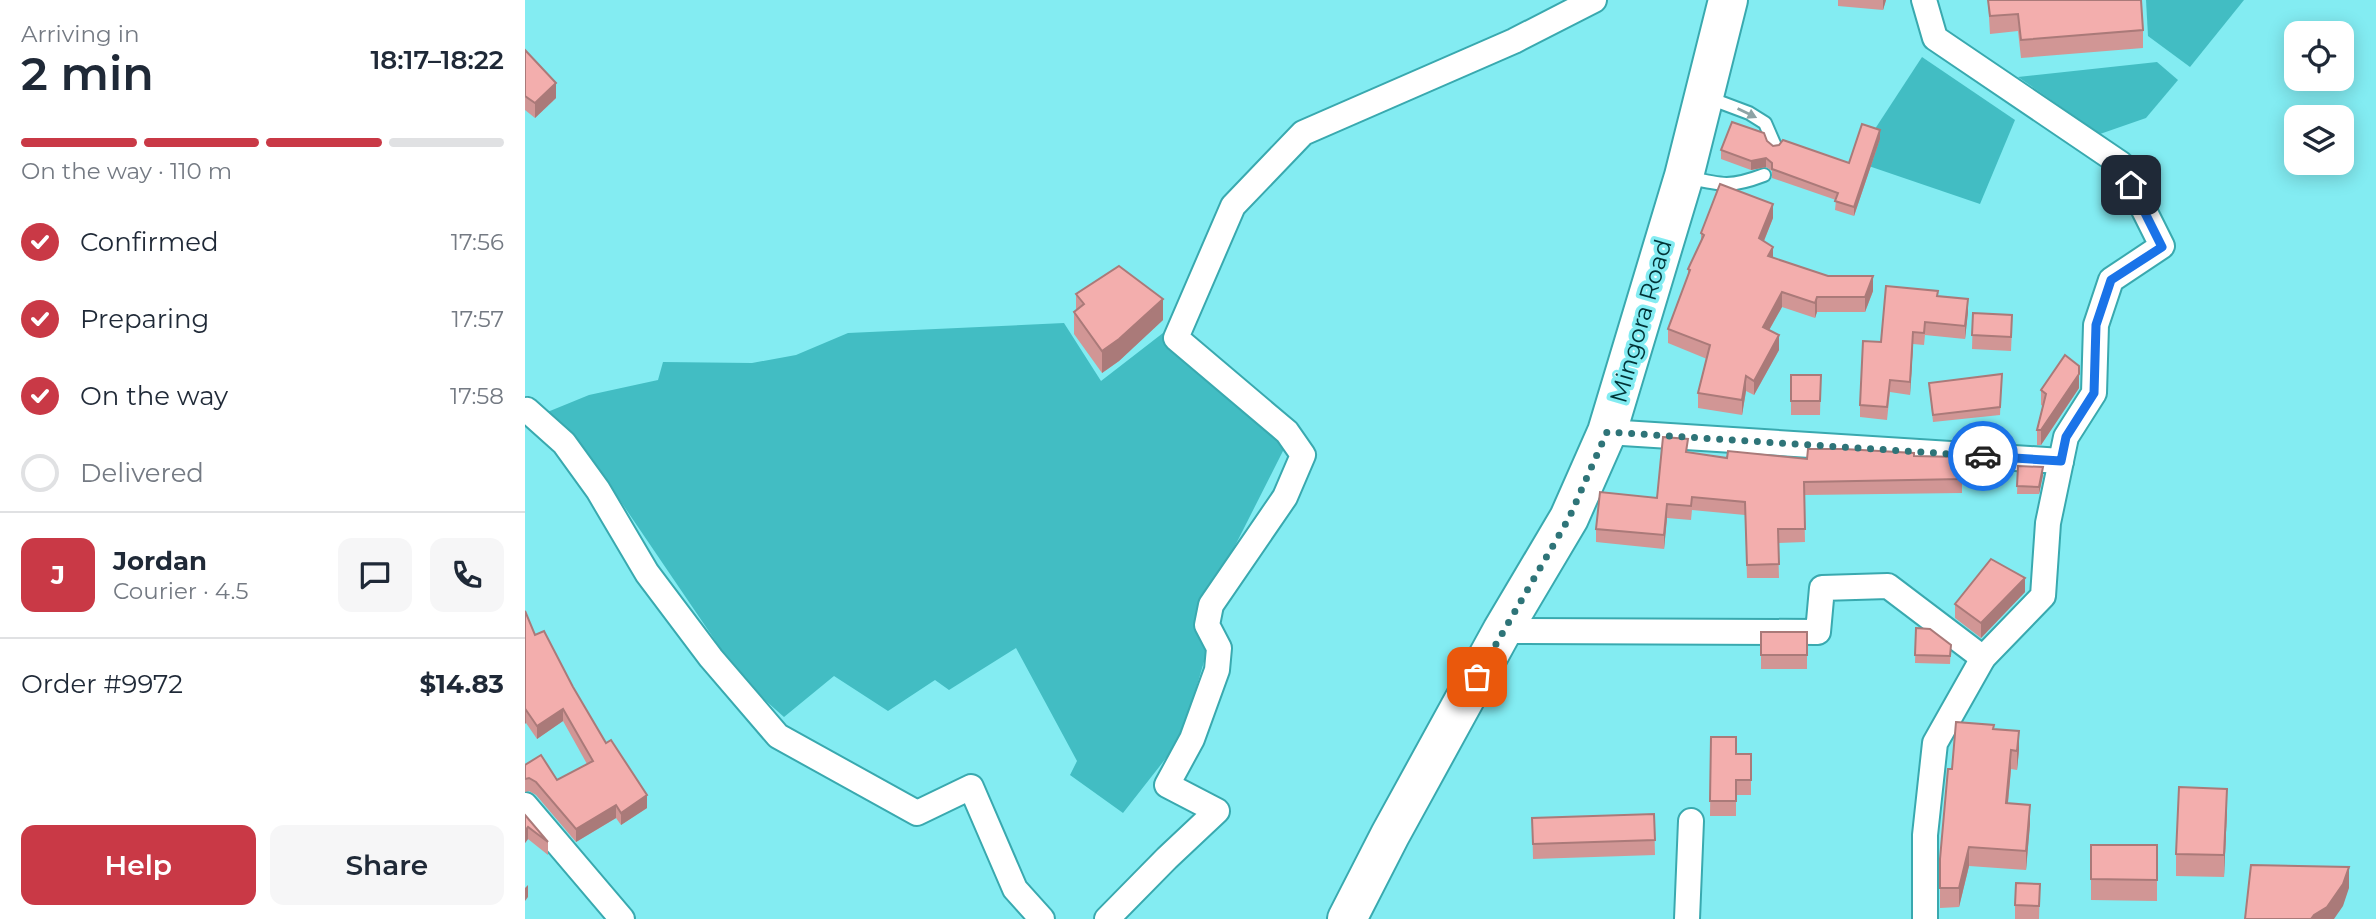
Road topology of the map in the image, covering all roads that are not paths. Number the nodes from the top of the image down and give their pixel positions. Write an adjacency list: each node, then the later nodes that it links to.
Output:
1 (1594, 0): 17 (street)
2 (1728, 0): 4 (main road, Mingora Road)
3 (1924, 0): 10 (street)
4 (1705, 96): 5 (lane, one-way to 5); 7 (main road, Mingora Road)
5 (1775, 146)
6 (1764, 175): 7 (lane)
7 (1684, 176): 9 (main road, Mingora Road)
8 (525, 411): 16 (street)
9 (1607, 432): 10 (street); 11 (main road, Mingora Road)
10 (2061, 461): 12 (street)
11 (1502, 631): 12 (street); 18 (main road, Mingora Road)
12 (1983, 658): 20 (street)
13 (525, 804): 15 (street)
14 (1691, 821): 19 (street)
15 (622, 919)
16 (1042, 919)
17 (1107, 919)
18 (1347, 919)
19 (1687, 919)
20 (1925, 919)

